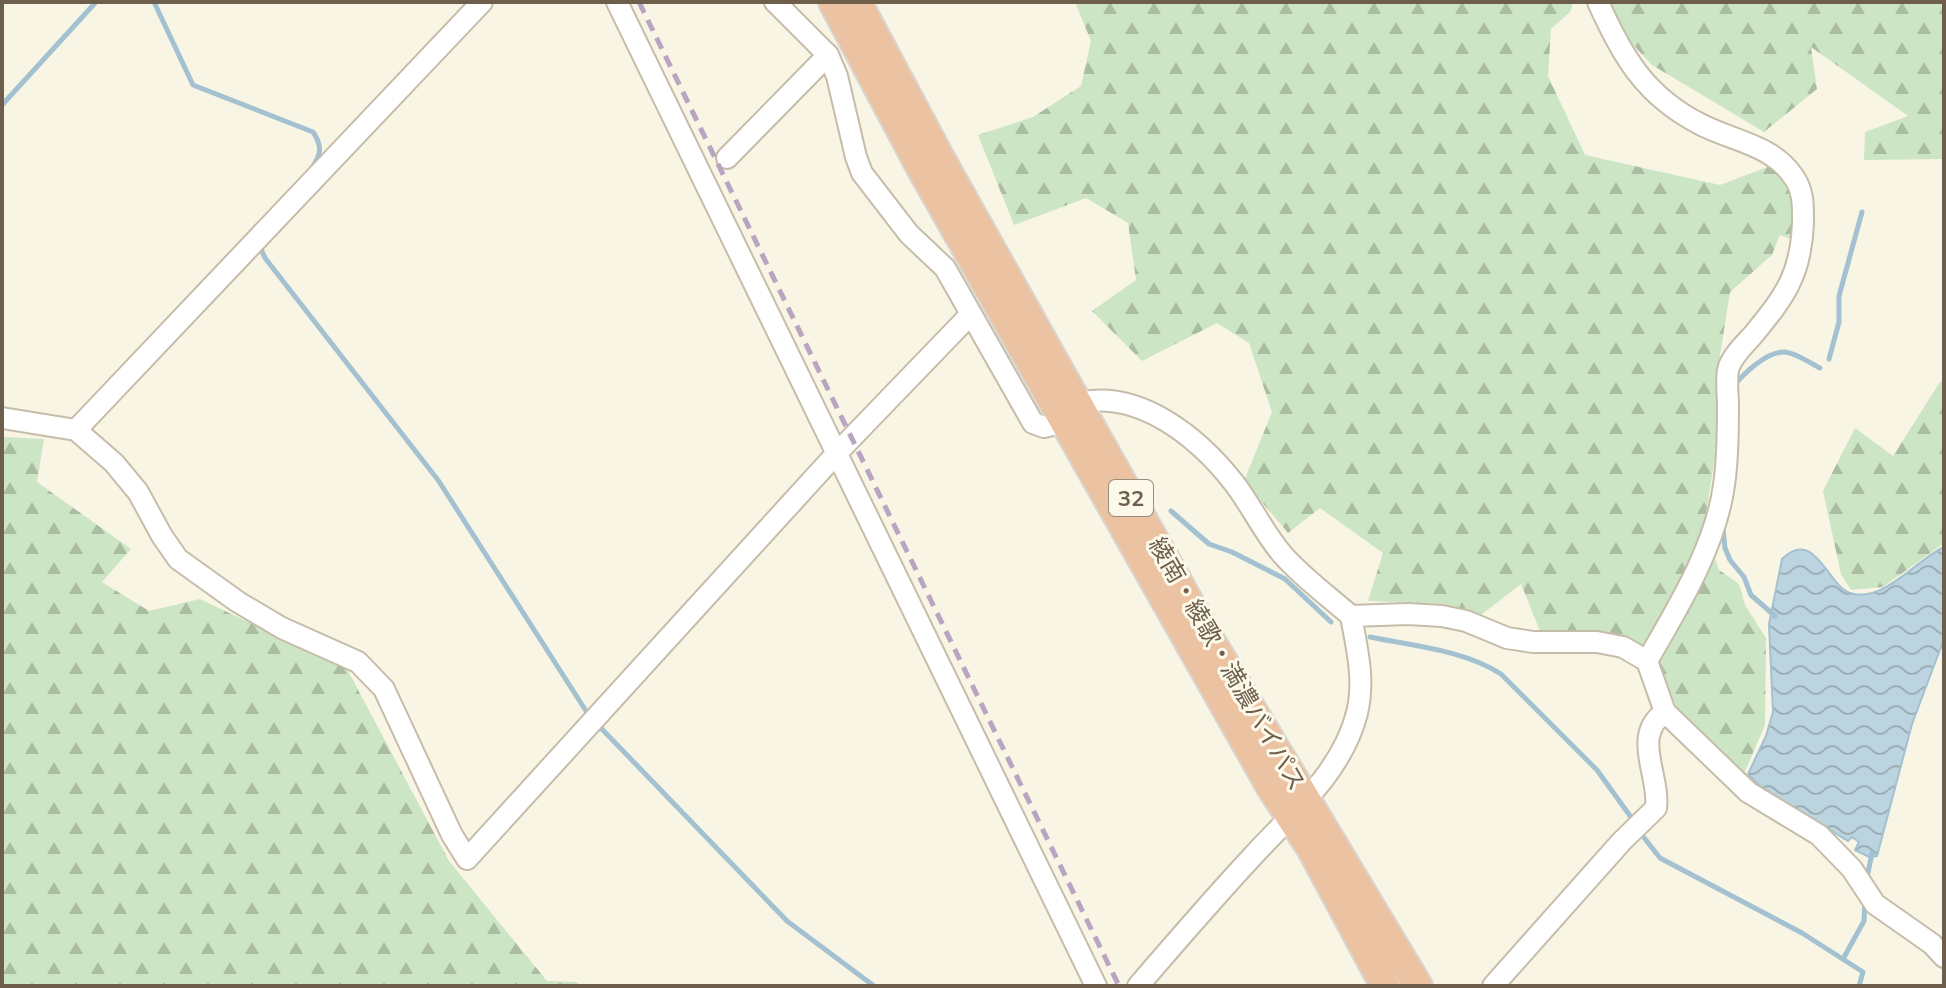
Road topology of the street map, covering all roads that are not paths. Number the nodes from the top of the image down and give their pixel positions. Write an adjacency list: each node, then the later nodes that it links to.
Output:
1 (482, 2): 12 (street)
2 (617, 2): 13 (street)
3 (775, 2): 7 (street)
4 (833, 2): 10 (highway, 綾南・綾歌・満濃バイパス / 32)
5 (857, 2): 10 (highway, 綾南・綾歌・満濃バイパス / 32)
6 (1598, 2): 15 (street)
7 (828, 55): 8 (street); 9 (street)
8 (727, 158)
9 (971, 314): 10 (street); 13 (street)
10 (1071, 412): 14 (street); 17 (highway, 綾南・綾歌・満濃バイパス / 32)
11 (2, 418): 12 (street)
12 (76, 430): 13 (street)
13 (836, 454): 19 (street)
14 (1351, 616): 15 (street); 17 (street)
15 (1647, 661): 16 (street)
16 (1665, 712): 18 (street); 23 (street)
17 (1298, 808): 20 (street); 21 (highway, 綾南・綾歌・満濃バイパス / 32); 22 (highway, 綾南・綾歌・満濃バイパス / 32)
18 (1944, 957)
19 (1096, 986)
20 (1138, 986)
21 (1385, 986)
22 (1418, 986)
23 (1493, 986)

